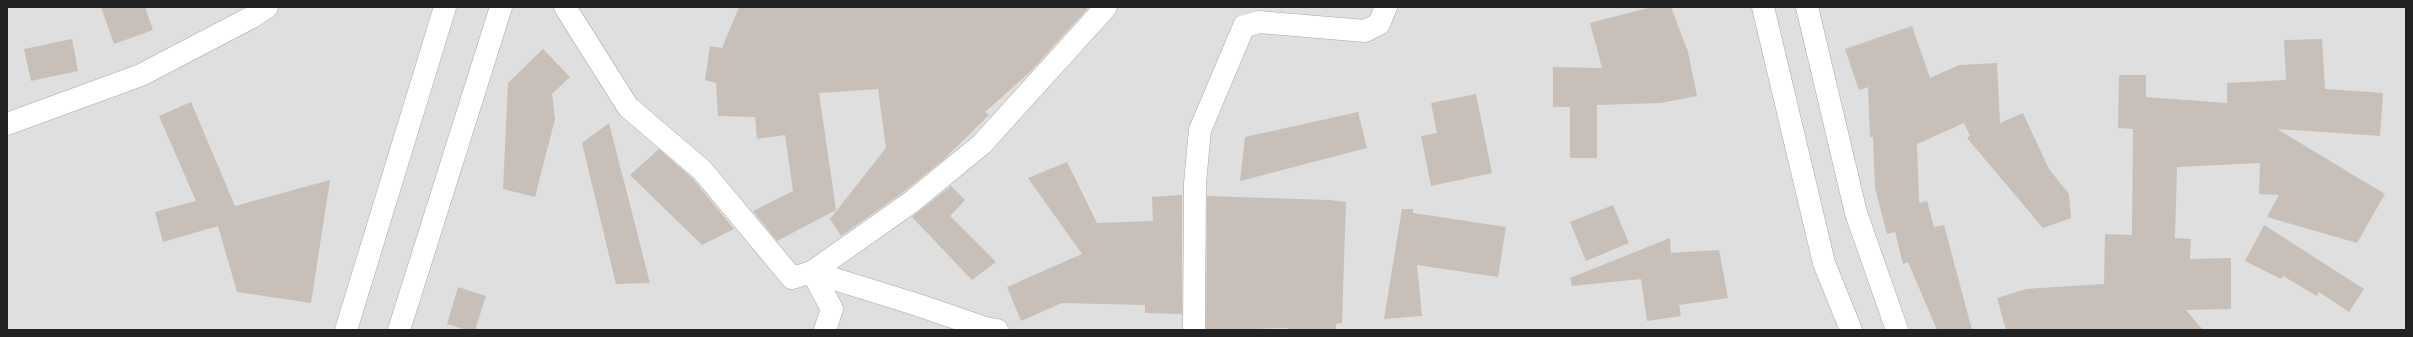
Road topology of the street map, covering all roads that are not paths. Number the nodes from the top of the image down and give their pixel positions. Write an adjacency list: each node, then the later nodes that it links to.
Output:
1 (267, 7): 9 (street)
2 (445, 7): 11 (street)
3 (501, 7): 12 (street)
4 (565, 7): 10 (street)
5 (1106, 7): 10 (street)
6 (1386, 7): 15 (street)
7 (1763, 7): 16 (street)
8 (1807, 7): 17 (street)
9 (7, 124)
10 (812, 272): 13 (street); 14 (street)
11 (346, 330)
12 (399, 330)
13 (825, 330)
14 (998, 330)
15 (1194, 330)
16 (1851, 330)
17 (1897, 330)

